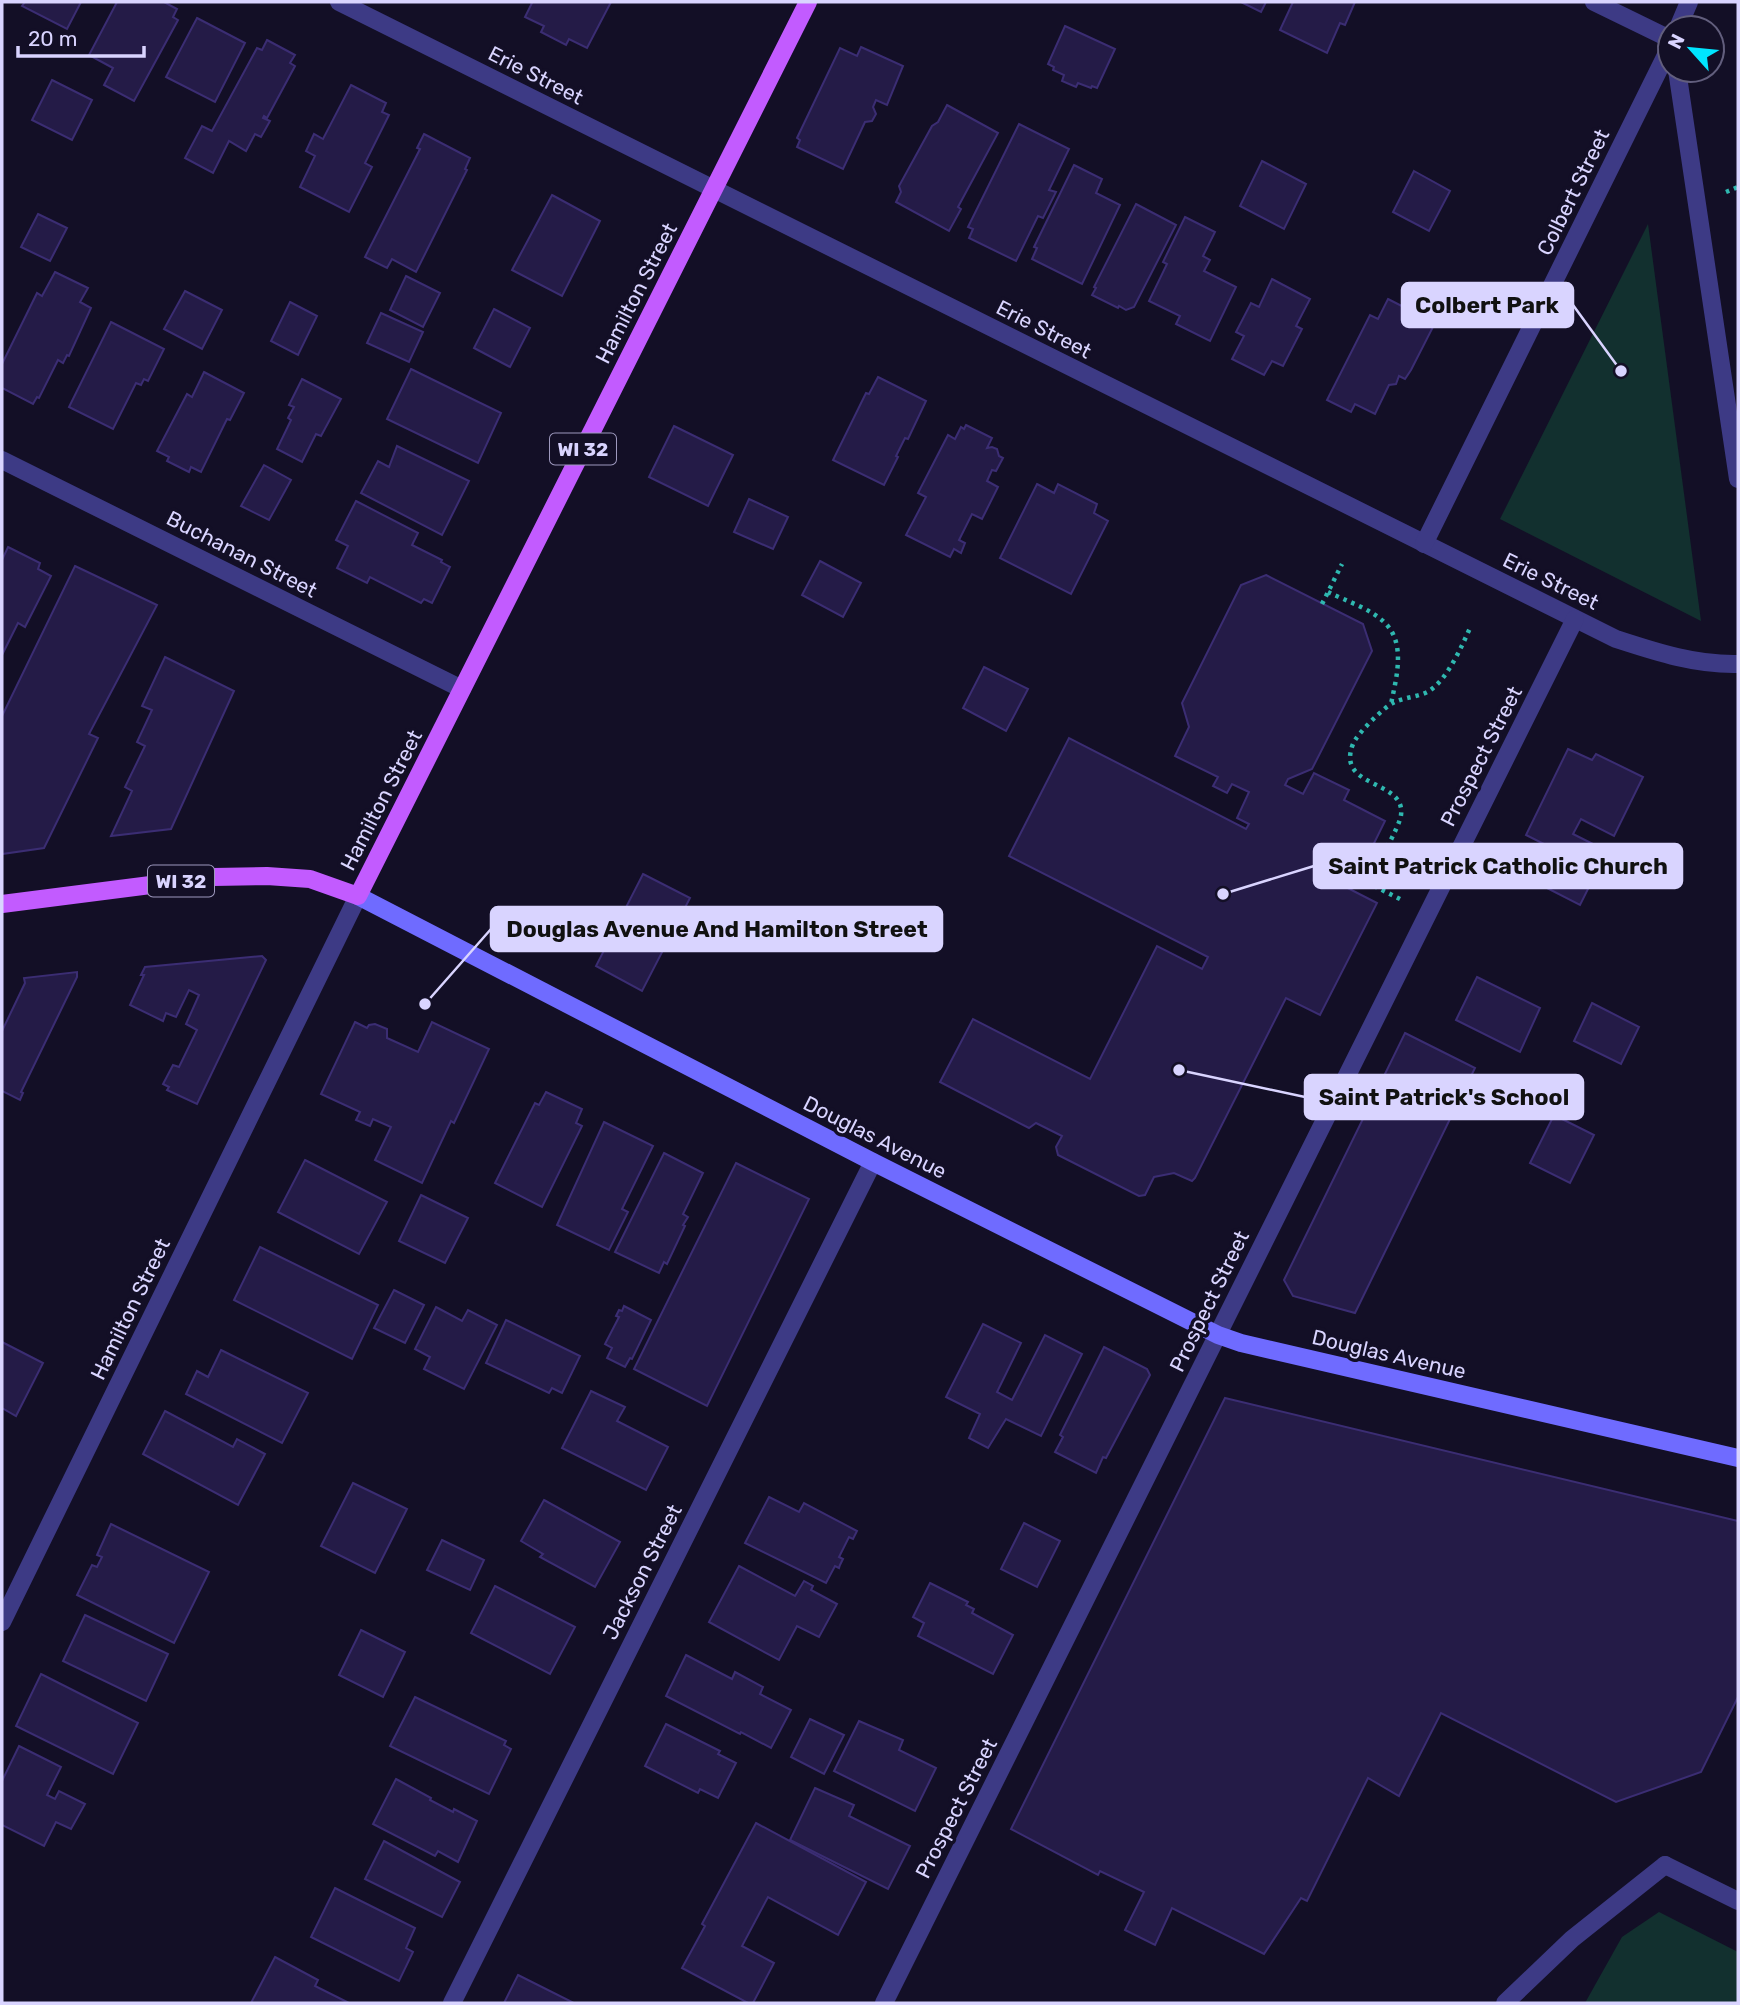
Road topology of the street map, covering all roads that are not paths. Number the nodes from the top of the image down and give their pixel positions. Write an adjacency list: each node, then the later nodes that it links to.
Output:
1 (339, 2): 7 (street, Erie Street)
2 (808, 2): 7 (main road, Hamilton Street / WI 32)
3 (1594, 2): 4 (street)
4 (1656, 32)
5 (1656, 75): 10 (street, Colbert Street)
6 (1679, 84): 9 (street)
7 (714, 189): 10 (street, Erie Street); 13 (main road, Hamilton Street / WI 32)
8 (2, 460): 13 (street, Buchanan Street)
9 (1738, 479)
10 (1424, 544): 11 (street, Erie Street)
11 (1575, 619): 12 (street, Erie Street); 17 (street, Prospect Street)
12 (1738, 664)
13 (462, 689): 14 (main road, Hamilton Street / WI 32)
14 (358, 895): 15 (main road, Douglas Avenue / WI 32); 16 (main road, Douglas Avenue); 19 (street, Hamilton Street)
15 (2, 904)
16 (873, 1162): 17 (main road, Douglas Avenue); 21 (street, Jackson Street)
17 (1218, 1335): 18 (main road, Douglas Avenue); 22 (street, Prospect Street)
18 (1738, 1458)
19 (2, 1622)
20 (1738, 1901): 23 (street)
21 (452, 2003)
22 (884, 2003)
23 (1505, 2003)

